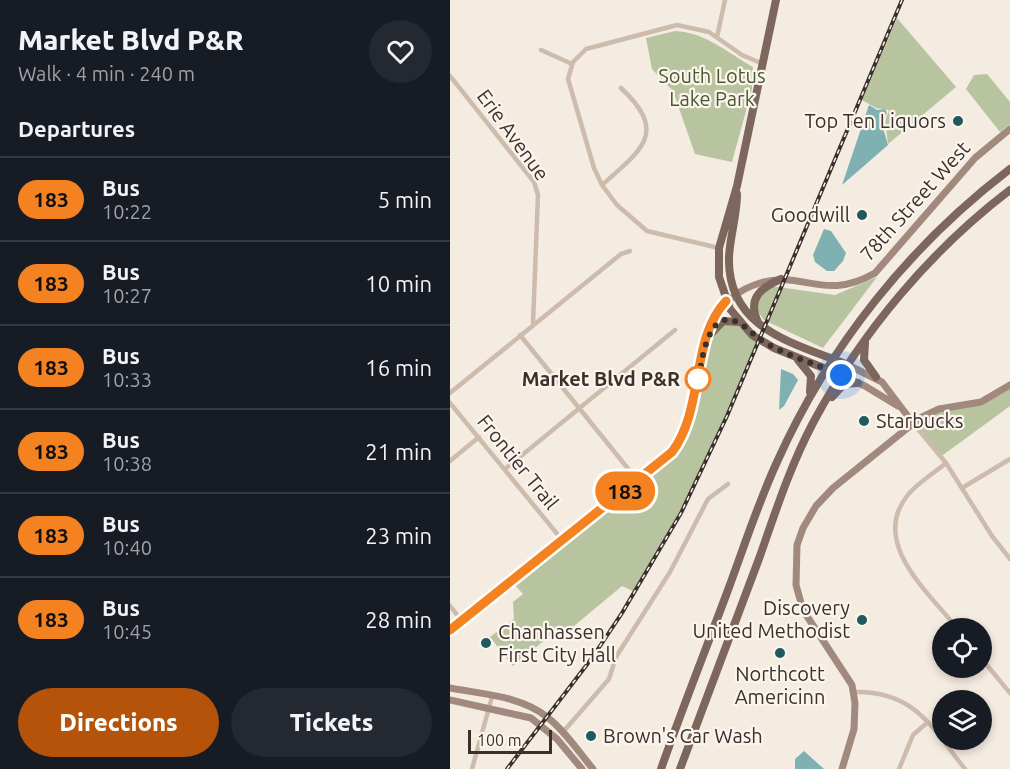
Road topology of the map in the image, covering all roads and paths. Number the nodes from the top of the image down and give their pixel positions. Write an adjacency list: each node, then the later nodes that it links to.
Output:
1 (725, 0): 3 (street)
2 (776, 0): 6 (main road)
3 (717, 37): 5 (street); 6 (street)
4 (541, 50): 5 (street)
5 (572, 64): 11 (street)
6 (765, 65): 12 (main road)
7 (450, 76): 19 (street, Erie Avenue)
8 (621, 88): 11 (street)
9 (1010, 129): 16 (street, 78th Street West)
10 (1010, 170): 27 (main road)
11 (602, 185): 14 (street)
12 (737, 186): 14 (main road); 17 (main road)
13 (1010, 190): 25 (main road)
14 (719, 248): 18 (main road)
15 (630, 251): 19 (street)
16 (781, 279): 17 (street, 78th Street West); 21 (main road)
17 (736, 294): 18 (street, 78th Street West); 21 (main road)
18 (726, 301): 20 (main road); 24 (street)
19 (533, 323): 23 (street)
20 (740, 323): 24 (main road); 26 (main road)
21 (760, 326): 27 (main road)
22 (675, 330): 38 (street)
23 (520, 335): 34 (street); 38 (street)
24 (706, 338): 46 (street)
25 (866, 339): 28 (main road); 31 (main road)
26 (794, 356): 29 (main road); 35 (main road)
27 (833, 358): 28 (main road); 29 (main road)
28 (848, 365): 30 (main road); 31 (street)
29 (826, 369): 30 (main road); 35 (main road)
30 (841, 375): 32 (street); 39 (main road)
31 (876, 377): 37 (street)
32 (858, 382): 37 (street); 39 (main road)
33 (1010, 385): 40 (street)
34 (450, 393)
35 (810, 396): 68 (main road)
36 (450, 403): 41 (street, Frontier Trail)
37 (898, 406): 40 (street)
38 (579, 408): 45 (street); 46 (street)
39 (821, 409): 69 (main road)
40 (913, 423): 44 (street); 57 (street)
41 (479, 437): 43 (street); 45 (street, Frontier Trail)
42 (1010, 459): 48 (street)
43 (450, 461)
44 (946, 463): 48 (street); 52 (street)
45 (505, 469): 49 (street, Frontier Trail)
46 (638, 481): 49 (street)
47 (728, 484): 63 (street)
48 (962, 488): 50 (street)
49 (563, 541): 53 (street)
50 (1010, 559)
51 (450, 606): 53 (street)
52 (949, 618)
53 (462, 621): 54 (street)
54 (450, 630)
55 (992, 671): 58 (street)
56 (450, 688): 59 (street)
57 (853, 692): 62 (street); 70 (street)
58 (1010, 693)
59 (492, 697): 61 (street); 63 (street)
60 (450, 700): 61 (street)
61 (488, 707): 64 (street); 65 (street)
62 (928, 722): 71 (street); 72 (street)
63 (564, 732): 64 (street); 67 (street)
64 (557, 739): 66 (street)
65 (472, 769)
66 (582, 769)
67 (592, 769)
68 (661, 769)
69 (680, 769)
70 (842, 769)
71 (899, 769)
72 (965, 769)

